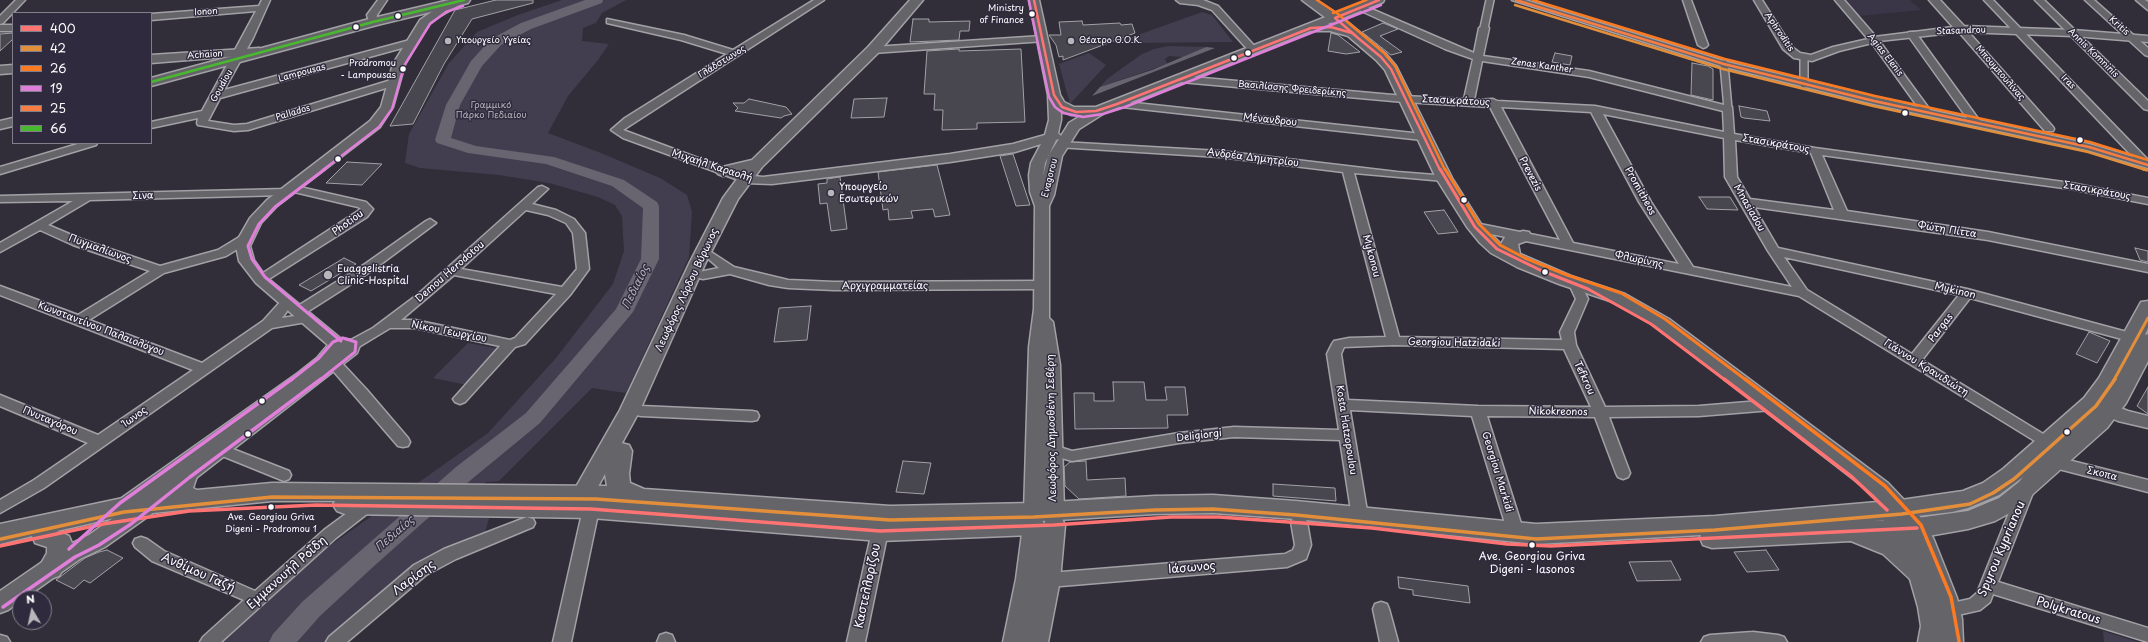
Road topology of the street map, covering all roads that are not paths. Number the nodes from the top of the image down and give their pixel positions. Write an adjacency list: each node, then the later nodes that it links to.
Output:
1 (21, 0): 26 (street)
2 (382, 0): 29 (street)
3 (463, 0): 23 (main road)
4 (820, 0): 49 (street, Γλάδστωνος)
5 (917, 0): 46 (main road, Λεωφόρος Λόρδου Βύρωνος)
6 (1034, 0): 41 (street)
7 (1180, 0): 47 (street)
8 (1308, 0): 25 (main road)
9 (1379, 0): 22 (street, Evagorou)
10 (1490, 0): 34 (street)
11 (1516, 0): 54 (street)
12 (1687, 0): 45 (street)
13 (1758, 0): 52 (street, Aphroditis)
14 (1839, 0): 30 (street, Agias Elenis)
15 (1934, 0): 35 (street, Μπουμπουλίνας)
16 (1988, 0): 36 (street, Iras)
17 (2039, 0): 38 (street, Annis Komninis)
18 (2089, 0): 40 (street, Kritis)
19 (2140, 0): 21 (street)
20 (264, 4): 24 (street, Ionon); 50 (street, Goudiou)
21 (2148, 7)
22 (1362, 8): 25 (street, Evagorou); 51 (street, Zenas Kanther)
23 (423, 15): 29 (main road); 44 (street)
24 (152, 16)
25 (1335, 18): 33 (street, Evagorou); 37 (main road)
26 (0, 21)
27 (610, 21): 49 (street)
28 (1844, 21): 30 (street)
29 (373, 22): 50 (main road)
30 (1858, 22): 43 (street, Agias Elenis)
31 (0, 28): 32 (street)
32 (12, 28)
33 (1311, 28): 37 (main road); 47 (street, Evagorou)
34 (1484, 28): 51 (street)
35 (1961, 29): 36 (street, Stasandrou); 39 (street, Stasandrou); 79 (street, Μπουμπουλίνας)
36 (2019, 31): 38 (street, Stasandrou); 89 (street, Iras)
37 (1352, 33): 63 (main road)
38 (2073, 33): 40 (street, Stasandrou); 68 (street, Annis Komninis)
39 (1912, 34): 43 (street, Stasandrou); 76 (street)
40 (2132, 38): 42 (street, Stasandrou); 48 (street, Kritis)
41 (1042, 39): 46 (street); 62 (street)
42 (2148, 39)
43 (1874, 40): 52 (street, Stasandrou); 73 (street, Agias Elenis)
44 (410, 44): 59 (street); 61 (street, Lampousas)
45 (1703, 45)
46 (873, 50): 67 (main road, Λεωφόρος Λόρδου Βύρωνος)
47 (1253, 50): 57 (street, Evagorou)
48 (2148, 53)
49 (735, 54): 75 (street, Γλάδστωνος)
50 (239, 55): 53 (street, Achaion); 58 (main road); 61 (street, Goudiou)
51 (1478, 58): 64 (street); 70 (street, Zenas Kanther)
52 (1804, 58): 60 (street)
53 (152, 59)
54 (1724, 64): 60 (street); 70 (street, Mnasiadou)
55 (12, 69): 56 (street)
56 (0, 70)
57 (1181, 79): 63 (street, Βασιλίσσης Φρειδερίκης); 66 (street, Evagorou)
58 (152, 82)
59 (392, 84): 72 (street, Pallados); 96 (street)
60 (1804, 84): 73 (street)
61 (218, 95): 72 (street, Goudiou)
62 (1054, 96): 71 (street); 82 (street)
63 (1404, 99): 64 (street, Στασικράτους); 81 (main road)
64 (1470, 101): 65 (street, Στασικράτους)
65 (1493, 102): 69 (street, Στασικράτους); 109 (street, Prevezis)
66 (1117, 104): 71 (street, Evagorou); 81 (street, Μένανδρου)
67 (818, 106): 87 (main road, Λεωφόρος Λόρδου Βύρωνος); 94 (main road, Λεωφόρος Λόρδου Βύρωνος)
68 (2148, 107)
69 (1595, 109): 80 (street, Στασικράτους); 117 (street, Promitheos)
70 (1728, 110): 80 (street, Mnasiadou)
71 (1098, 111): 82 (street, Evagorou); 82 (street, Μιχαήλ Καραολή)
72 (206, 113): 78 (street)
73 (1927, 113): 76 (street)
74 (12, 122): 77 (main road)
75 (624, 123): 92 (street, Μιχαήλ Καραολή)
76 (1976, 123): 89 (street)
77 (0, 125)
78 (152, 125)
79 (2049, 129)
80 (1730, 136): 85 (street, Στασικράτους); 100 (street, Mnasiadou)
81 (1422, 137): 93 (main road)
82 (1055, 138): 84 (street, Μιχαήλ Καραολή); 86 (street); 88 (street, Μιχαήλ Καραολή); 90 (street, Ανδρέα Δημητρίου); 102 (street, Evagorou)
83 (89, 144): 91 (street)
84 (1021, 146): 86 (street); 88 (street, Μιχαήλ Καραολή)
85 (1815, 151): 99 (street, Στασικράτους); 103 (street)
86 (1040, 160): 102 (street)
87 (757, 164): 92 (main road); 94 (main road, Λεωφόρος Λόρδου Βύρωνος)
88 (894, 164): 94 (street, Μιχαήλ Καραολή)
89 (2146, 164)
90 (1348, 170): 93 (street, Ανδρέα Δημητρίου); 134 (street, Mykonou)
91 (0, 171)
92 (723, 171): 94 (street, Μιχαήλ Καραολή)
93 (1444, 178): 106 (main road)
94 (748, 180): 112 (main road, Λεωφόρος Λόρδου Βύρωνος); 166 (main road, Λεωφόρος Λόρδου Βύρωνος)
95 (542, 189): 101 (street, Demou Herodotou)
96 (288, 190): 97 (street, Σινα); 108 (street); 120 (street, Photiou)
97 (88, 197): 98 (street, Σινα); 105 (street)
98 (0, 199)
99 (2148, 200)
100 (1745, 202): 103 (street, Φώτη Πίττα); 111 (street, Mnasiadou)
101 (524, 206): 118 (street, Demou Herodotou); 124 (street)
102 (1042, 206): 121 (street, Λεωφόρος Δημοσθένη Σεβέρη)
103 (1842, 214): 114 (street, Φώτη Πίττα)
104 (430, 223): 129 (street)
105 (41, 226): 110 (street); 115 (street, Πυγμαλίωνος)
106 (1474, 228): 107 (street, Φλωρίνης); 113 (main road)
107 (1523, 236): 109 (street, Φλωρίνης); 113 (main road)
108 (245, 239): 115 (street); 120 (street)
109 (1568, 245): 117 (street, Φλωρίνης)
110 (0, 248)
111 (1774, 251): 125 (street, Mnasiadou); 126 (street, Mykinon)
112 (711, 256): 116 (street, Αρχιγραμματείας); 119 (main road, Λεωφόρος Λόρδου Βύρωνος)
113 (1512, 257): 122 (main road)
114 (2148, 268)
115 (160, 270): 130 (street)
116 (730, 270): 119 (street, Αρχιγραμματείας); 121 (street, Αρχιγραμματείας)
117 (1689, 270): 125 (street, Φλωρίνης)
118 (453, 271): 124 (street); 132 (street, Demou Herodotou)
119 (703, 275): 147 (main road, Λεωφόρος Λόρδου Βύρωνος)
120 (261, 280): 129 (street)
121 (1042, 285): 128 (street, Λεωφόρος Δημοσθένη Σεβέρη)
122 (1582, 286): 137 (street, Tefkrou); 144 (main road)
123 (0, 290): 130 (street, Κωνσταντίνου Παλαιολόγου)
124 (566, 292): 135 (street)
125 (1803, 293): 139 (street, Γιάννου Κρανιδιώτη)
126 (1967, 293): 133 (street, Mykinon); 139 (street, Pargas)
127 (2148, 307): 133 (main road)
128 (1042, 309): 155 (street, Λεωφόρος Δημοσθένη Σεβέρη); 171 (street, Λεωφόρος Δημοσθένη Σεβέρη)
129 (297, 311): 131 (street, Ίωνος); 131 (street, Ίωνος); 138 (street)
130 (78, 321): 140 (street, Κωνσταντίνου Παλαιολόγου)
131 (268, 324): 140 (street, Ίωνος)
132 (388, 324): 135 (street, Νίκου Γεωργίου); 138 (street, Demou Herodotou)
133 (2141, 339): 145 (main road)
134 (1394, 341): 136 (street, Georgiou Hatzidaki); 137 (street, Georgiou Hatzidaki)
135 (510, 344): 141 (street)
136 (1340, 344): 143 (street, Kosta Hatzopoulou)
137 (1569, 345): 148 (street, Tefkrou)
138 (340, 352): 153 (street); 154 (street); 169 (street)
139 (1914, 361): 157 (street, Γιάννου Κρανιδιώτη)
140 (201, 368): 152 (street, Ίωνος)
141 (460, 399)
142 (0, 400): 152 (street, Πνυταγόρου)
143 (1343, 405): 146 (street, Nikokreonos); 151 (street, Kosta Hatzopoulou)
144 (1767, 406): 148 (street, Nikokreonos); 172 (main road)
145 (2100, 407): 150 (street); 157 (main road)
146 (1478, 410): 148 (street, Nikokreonos); 178 (street, Georgiou Markidi)
147 (641, 411): 149 (street); 156 (main road, Λεωφόρος Λόρδου Βύρωνος)
148 (1600, 412): 159 (street, Tefkrou)
149 (752, 416)
150 (2148, 422)
151 (1346, 435): 155 (street, Deligiorgi); 170 (street, Kosta Hatzopoulou)
152 (100, 442): 168 (street, Ίωνος)
153 (403, 442)
154 (220, 449): 158 (street); 160 (street)
155 (1053, 450): 171 (street, Λεωφόρος Δημοσθένη Σεβέρη)
156 (621, 451): 163 (main road); 166 (main road, Λεωφόρος Λόρδου Βύρωνος)
157 (2052, 454): 161 (street, Σκοπα); 162 (main road); 172 (main road)
158 (187, 473): 164 (main road); 167 (street)
159 (1623, 473)
160 (284, 475)
161 (2148, 486)
162 (2027, 488): 172 (main road); 187 (street, Spyrou Kyprianou)
163 (645, 498): 166 (main road); 171 (main road)
164 (193, 499): 165 (main road); 167 (main road)
165 (385, 501): 166 (main road); 169 (main road); 188 (street, Εμμανουήλ Ροΐδη)
166 (586, 501): 176 (main road); 196 (street)
167 (149, 504): 169 (main road)
168 (0, 507)
169 (126, 514): 175 (main road); 179 (main road); 183 (main road)
170 (1360, 517): 171 (main road); 178 (main road)
171 (1044, 519): 173 (main road); 176 (main road); 186 (main road, Λεωφόρος Δημοσθένη Σεβέρη); 198 (main road, Λεωφόρος Δημοσθένη Σεβέρη)
172 (1902, 519): 177 (main road); 178 (main road); 185 (main road); 191 (main road)
173 (1299, 522): 177 (main road); 186 (street, Ιάσωνος)
174 (527, 523): 195 (street, Λαρίσης)
175 (104, 524): 180 (main road); 183 (main road)
176 (880, 531): 197 (street, Καστελλορίζου)
177 (1844, 532): 185 (main road)
178 (1516, 533)
179 (0, 534)
180 (44, 536): 182 (main road); 184 (main road)
181 (141, 543): 188 (street, Ανθίμου Γαζή)
182 (0, 546)
183 (72, 553): 184 (main road)
184 (50, 569): 189 (main road)
185 (1919, 572): 193 (main road)
186 (1049, 580): 199 (main road, Λεωφόρος Δημοσθένη Σεβέρη)
187 (1989, 586): 191 (street, Spyrou Kyprianou); 192 (street, Polykratous)
188 (258, 599): 194 (street, Εμμανουήλ Ροΐδη)
189 (0, 603)
190 (1381, 609): 200 (street)
191 (1949, 610): 193 (main road)
192 (2148, 635)
193 (1947, 641)
194 (209, 642)
195 (335, 642)
196 (562, 642)
197 (856, 642)
198 (1015, 642)
199 (1036, 642)
200 (1389, 642)
201 (1710, 642): 202 (street)
202 (1778, 642)

